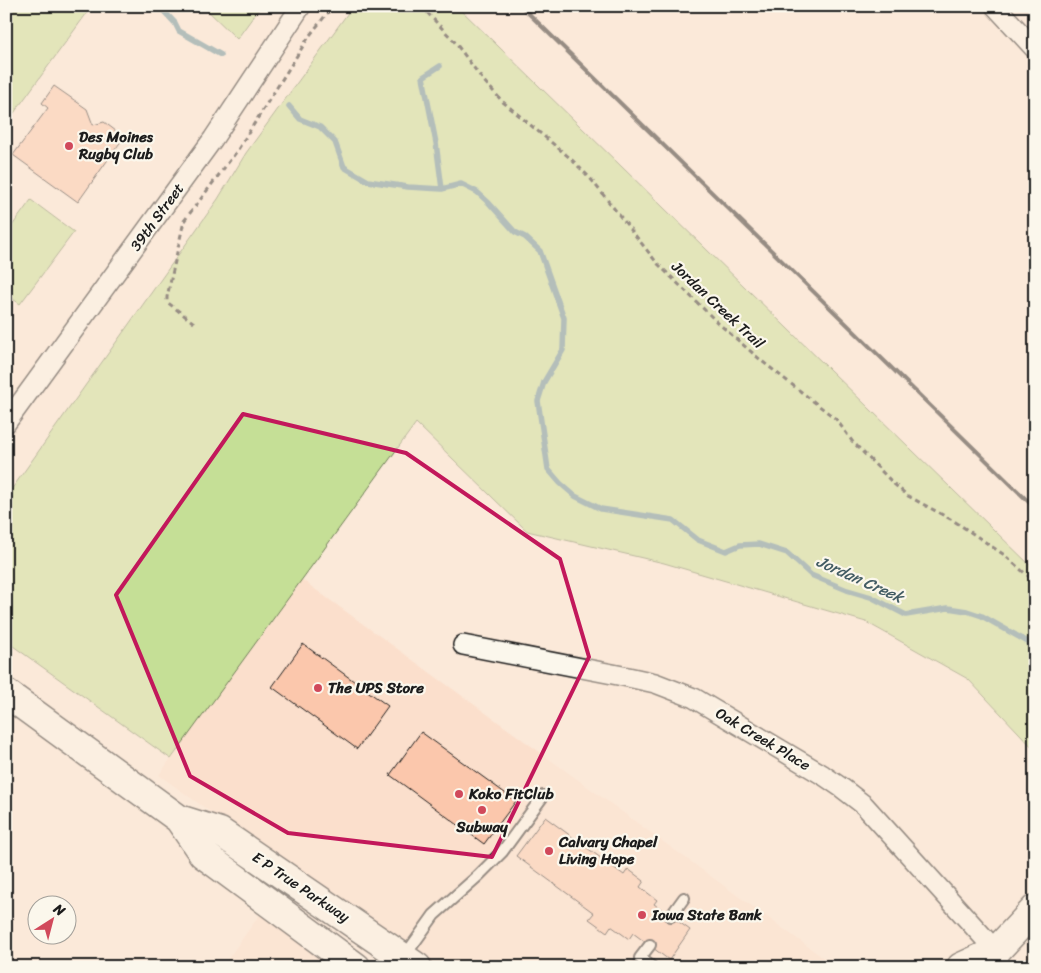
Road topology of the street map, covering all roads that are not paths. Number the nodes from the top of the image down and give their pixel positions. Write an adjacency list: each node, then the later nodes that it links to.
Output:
1 (301, 6): 4 (street, 39th Street)
2 (995, 6): 3 (street)
3 (1035, 48)
4 (6, 423)
5 (464, 645): 13 (street, Oak Creek Place)
6 (6, 693): 8 (main road, E P True Parkway)
7 (544, 796): 14 (lane)
8 (179, 819): 14 (main road, E P True Parkway); 15 (main road, E P True Parkway)
9 (684, 898): 11 (lane)
10 (1035, 909): 13 (main road)
11 (671, 916)
12 (650, 945): 16 (lane)
13 (993, 959): 17 (main road)
14 (406, 964)
15 (356, 967)
16 (652, 967)
17 (961, 967)

